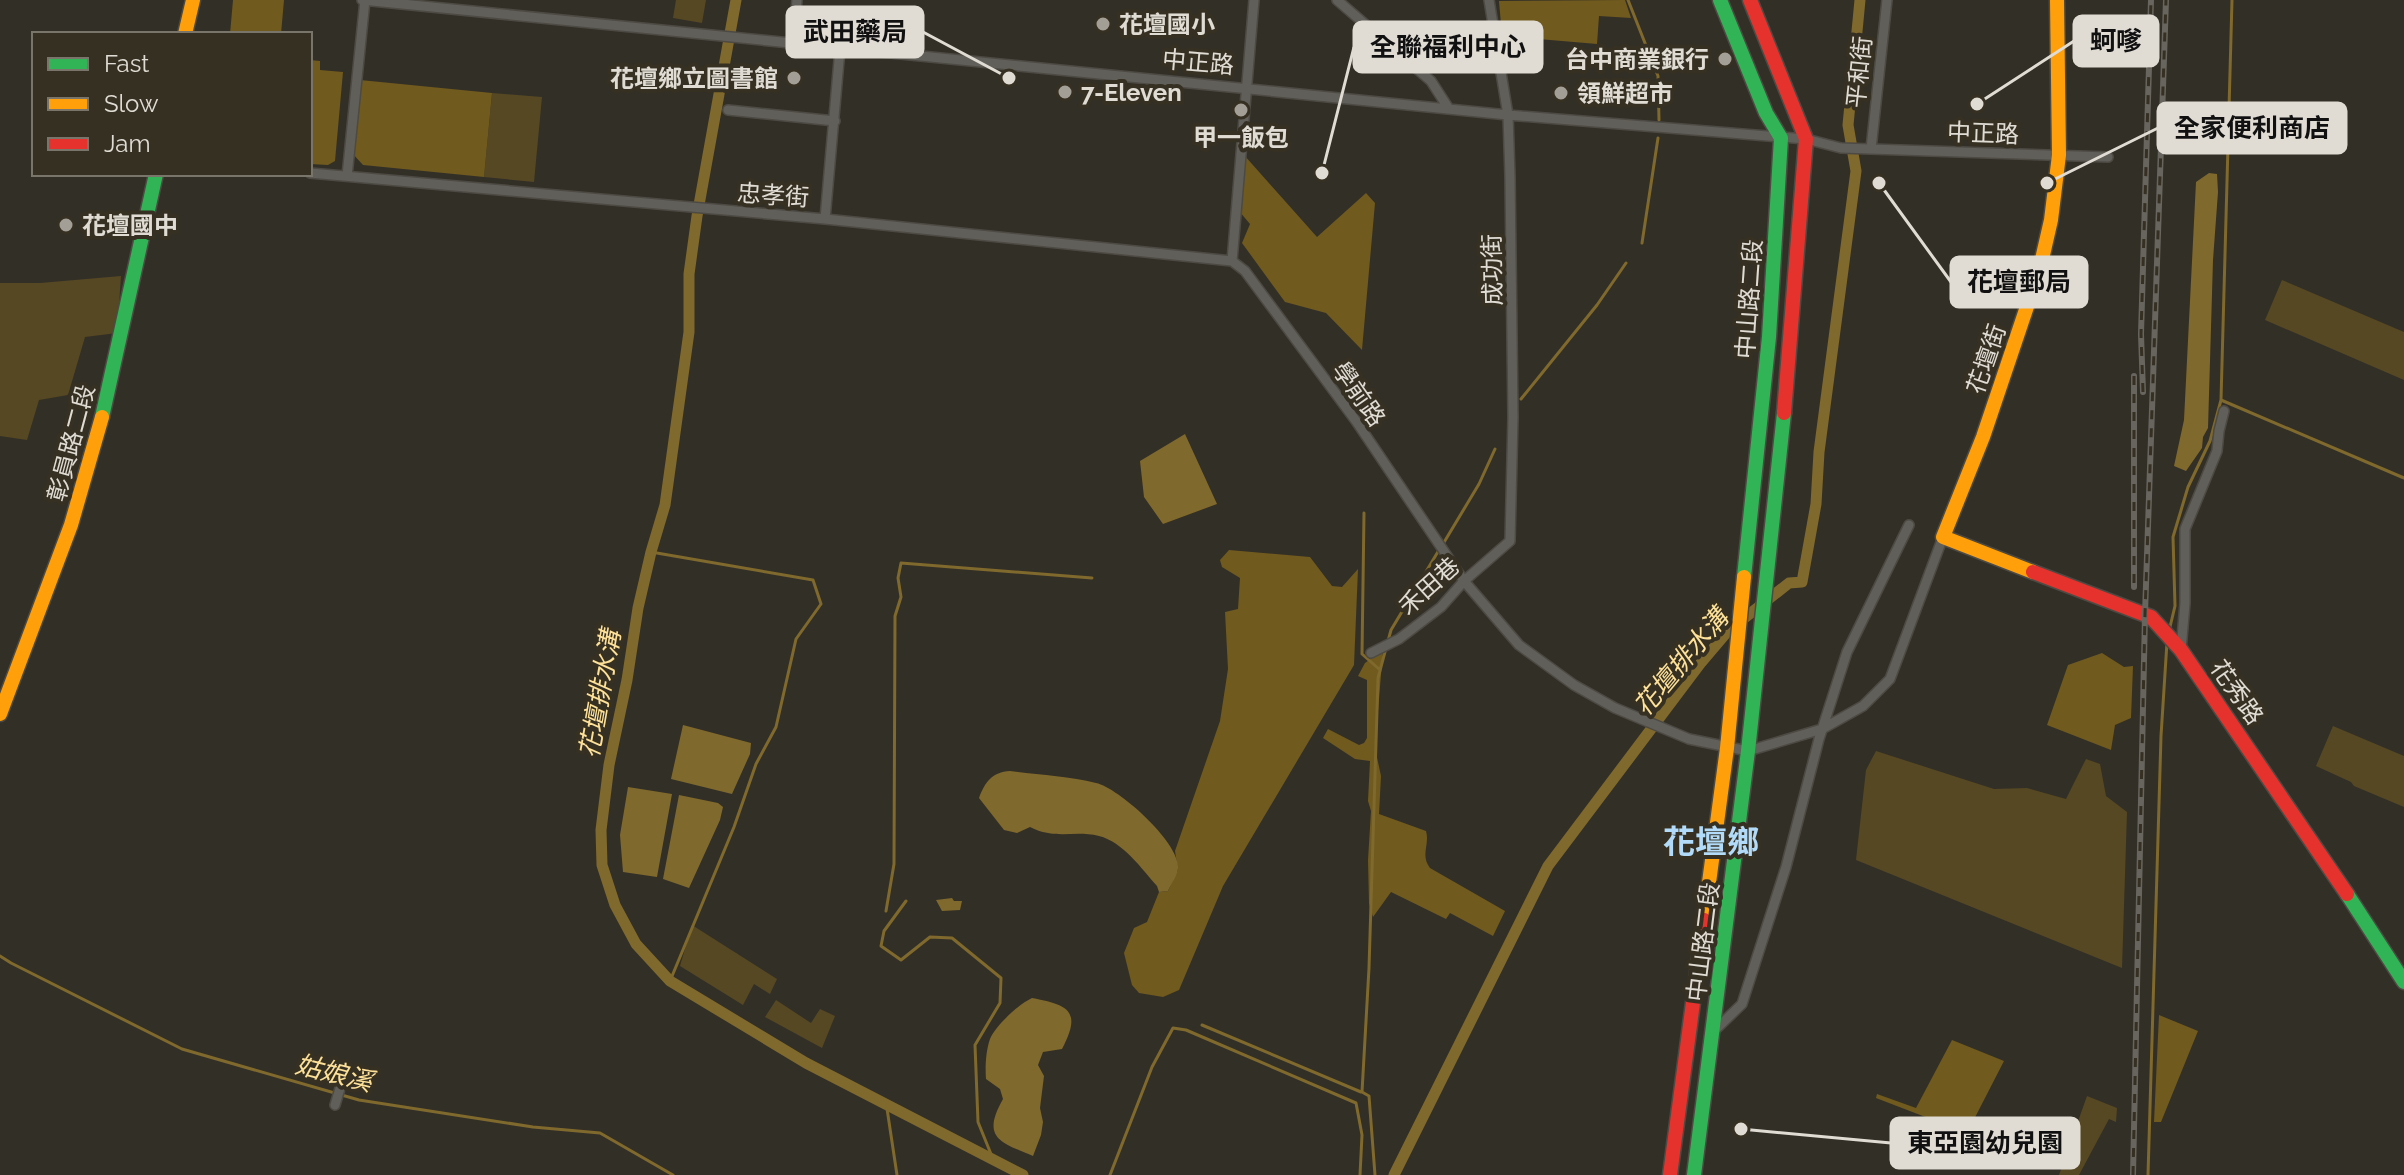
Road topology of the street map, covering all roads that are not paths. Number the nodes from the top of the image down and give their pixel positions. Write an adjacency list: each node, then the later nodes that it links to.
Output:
1 (193, 0): 11 (main road)
2 (364, 0): 12 (street, 中正路); 26 (street)
3 (797, 0): 12 (street)
4 (1254, 0): 14 (street)
5 (1337, 0): 15 (street)
6 (1489, 0): 17 (street, 成功街)
7 (1720, 0): 19 (main road)
8 (1750, 0): 20 (main road)
9 (1887, 0): 21 (street, 平和街)
10 (2057, 0): 22 (main road, 花壇街)
11 (185, 32)
12 (793, 44): 13 (street, 中正路)
13 (840, 49): 14 (street, 中正路); 18 (street)
14 (1245, 87): 15 (street, 中正路); 28 (street)
15 (1449, 109): 17 (street, 中正路)
16 (728, 110): 18 (street)
17 (1508, 115): 19 (street, 中正路); 32 (street, 成功街)
18 (835, 121): 27 (street)
19 (1781, 138): 20 (street); 38 (main road, 中山路二段)
20 (1806, 139): 21 (street, 中正路); 39 (main road, 中山路二段)
21 (1871, 149): 22 (street, 中正路)
22 (2059, 155): 23 (street, 中正路); 31 (main road, 花壇街)
23 (2108, 157)
24 (312, 173): 26 (street, 忠孝街)
25 (156, 176): 36 (main road, 彰員路二段)
26 (347, 176): 27 (street, 忠孝街)
27 (825, 219): 28 (street, 忠孝街)
28 (1232, 261): 33 (street, 學前路)
29 (2224, 411): 34 (street)
30 (1909, 525): 37 (street)
31 (1943, 537): 34 (main road, 花秀路); 37 (street)
32 (1510, 541): 33 (street, 禾田巷)
33 (1464, 581): 35 (street, 禾田巷); 38 (street, 學前路)
34 (2181, 650): 40 (main road, 花秀路)
35 (1371, 653)
36 (0, 714)
37 (1822, 729): 39 (street); 41 (street)
38 (1727, 748): 39 (street); 44 (main road, 中山路二段)
39 (1748, 751): 41 (main road, 中山路二段)
40 (2404, 982)
41 (1714, 1031): 45 (main road, 中山路二段)
42 (341, 1085): 43 (street)
43 (335, 1105)
44 (1670, 1175)
45 (1694, 1175)

